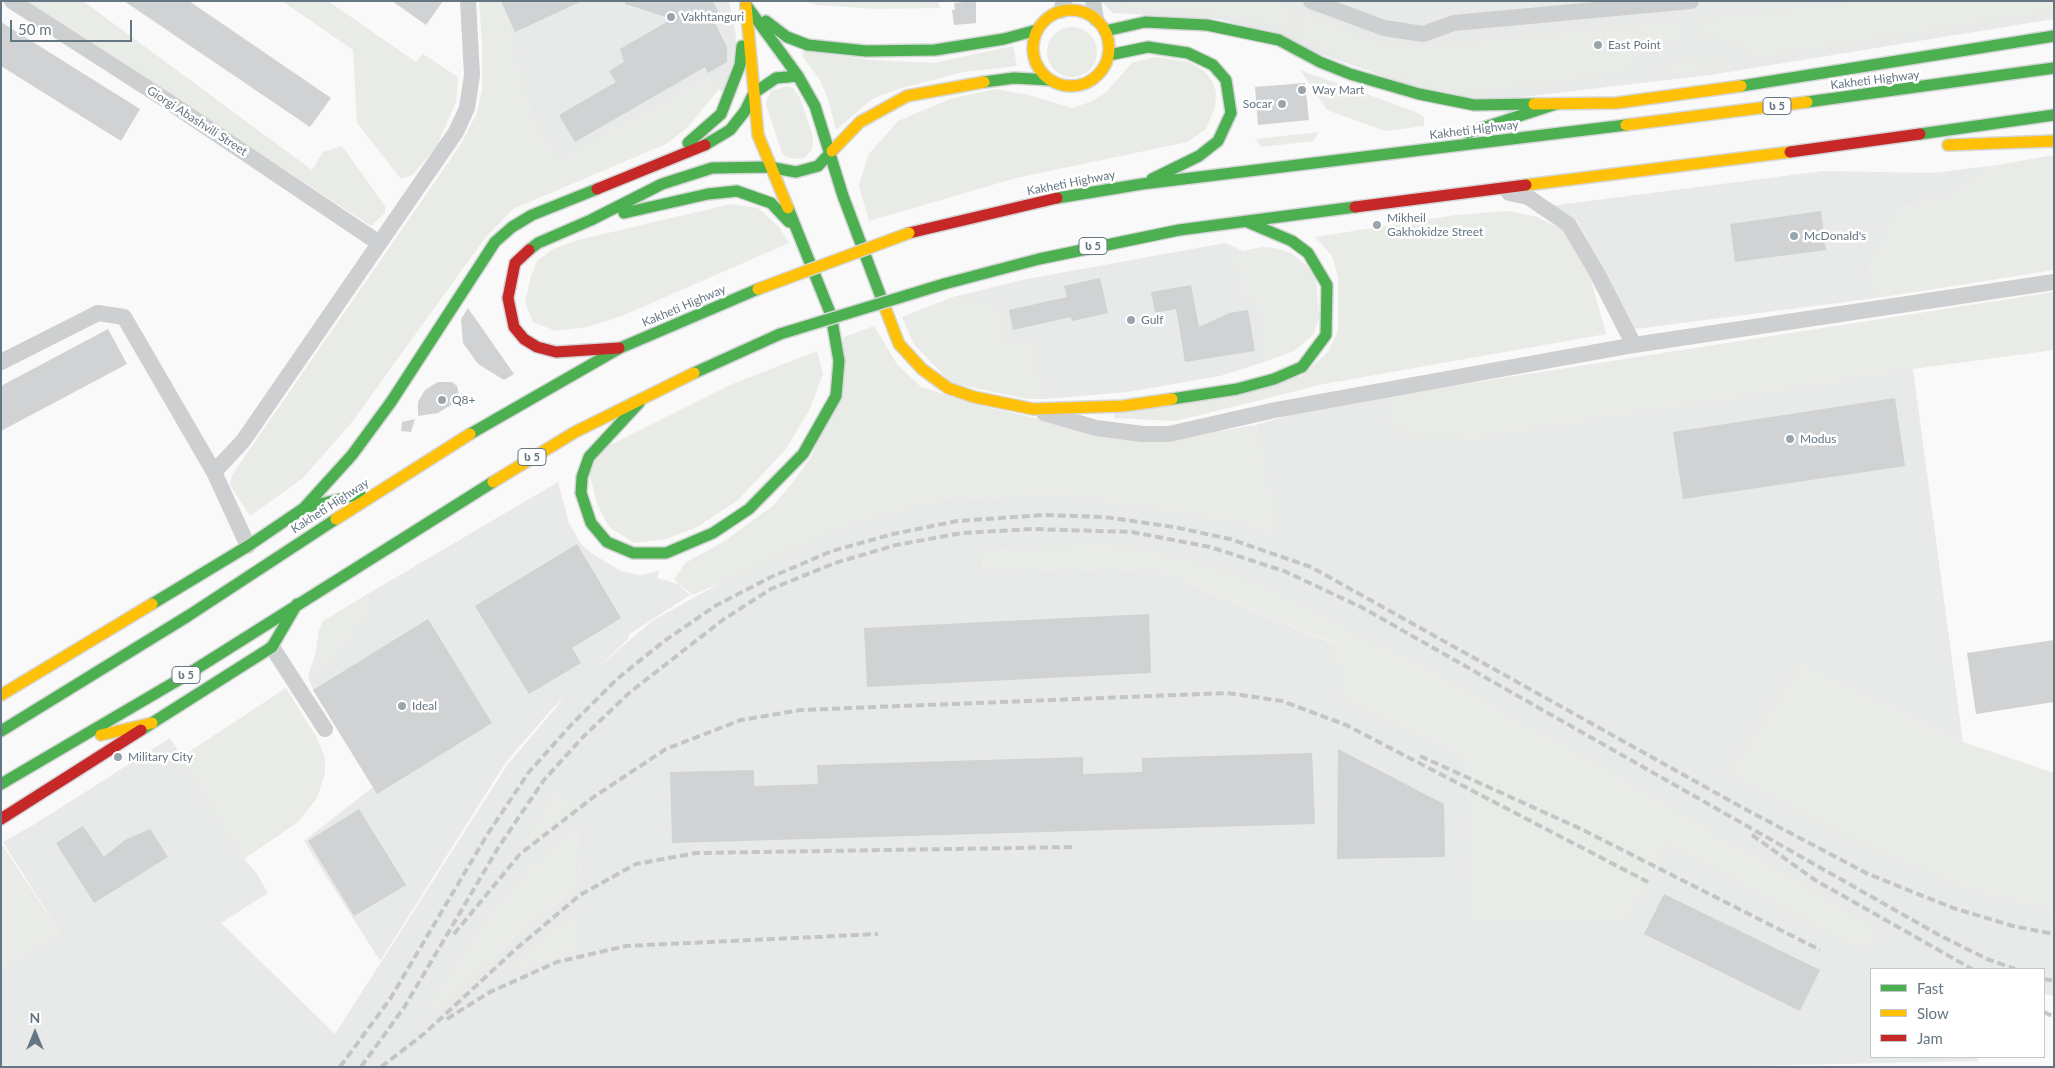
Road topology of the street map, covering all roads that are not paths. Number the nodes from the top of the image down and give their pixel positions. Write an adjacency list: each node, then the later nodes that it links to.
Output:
1 (12, 1): 31 (street, Giorgi Abashvili Street)
2 (468, 1): 31 (street)
3 (1093, 1): 8 (street)
4 (1311, 1): 5 (street)
5 (1691, 1)
6 (745, 3): 9 (main road); 13 (main road); 15 (main road); 24 (main road)
7 (1063, 6): 8 (main road); 9 (main road)
8 (1101, 25): 11 (main road); 16 (main road)
9 (1037, 30): 14 (main road)
10 (2054, 36): 16 (main road)
11 (1109, 55): 14 (main road); 26 (main road)
12 (2054, 68): 21 (main road, Kakheti Highway / ს 5)
13 (798, 76): 15 (main road); 23 (main road)
14 (1050, 80): 23 (main road)
15 (754, 93): 24 (main road); 25 (main road)
16 (1556, 104): 21 (main road)
17 (2054, 115): 22 (main road, ს 5)
18 (2054, 141): 19 (main road)
19 (1934, 146)
20 (1914, 147): 22 (main road)
21 (1411, 151): 26 (main road, Kakheti Highway / ს 5)
22 (1794, 151): 27 (main road, ს 5)
23 (829, 153): 25 (main road); 37 (main road)
24 (652, 166): 40 (main road)
25 (770, 167): 28 (main road); 30 (main road)
26 (1142, 184): 34 (main road, Kakheti Highway / ს 5, bridge)
27 (1490, 188): 29 (main road, ს 5); 33 (street)
28 (591, 220): 30 (main road); 34 (main road)
29 (1245, 222): 36 (main road, ს 5, bridge); 37 (main road)
30 (795, 228): 36 (main road)
31 (380, 243): 38 (street)
32 (2054, 282): 33 (street)
33 (1634, 345): 37 (street)
34 (620, 348): 39 (main road, Kakheti Highway / ს 5)
35 (1, 362): 38 (street)
36 (647, 395): 42 (main road, ს 5)
37 (1033, 409)
38 (214, 472): 41 (street)
39 (381, 489): 40 (main road); 43 (main road, Kakheti Highway / ს 5)
40 (304, 508): 41 (main road)
41 (248, 546): 43 (main road, Kakheti Highway); 45 (main road)
42 (297, 604): 44 (main road); 49 (main road, ს 5)
43 (188, 616): 48 (main road, Kakheti Highway / ს 5)
44 (272, 647): 46 (main road); 47 (street)
45 (1, 695)
46 (152, 723): 49 (main road); 51 (main road)
47 (325, 729)
48 (1, 731)
49 (73, 742): 50 (main road, ს 5)
50 (1, 784)
51 (1, 819)

